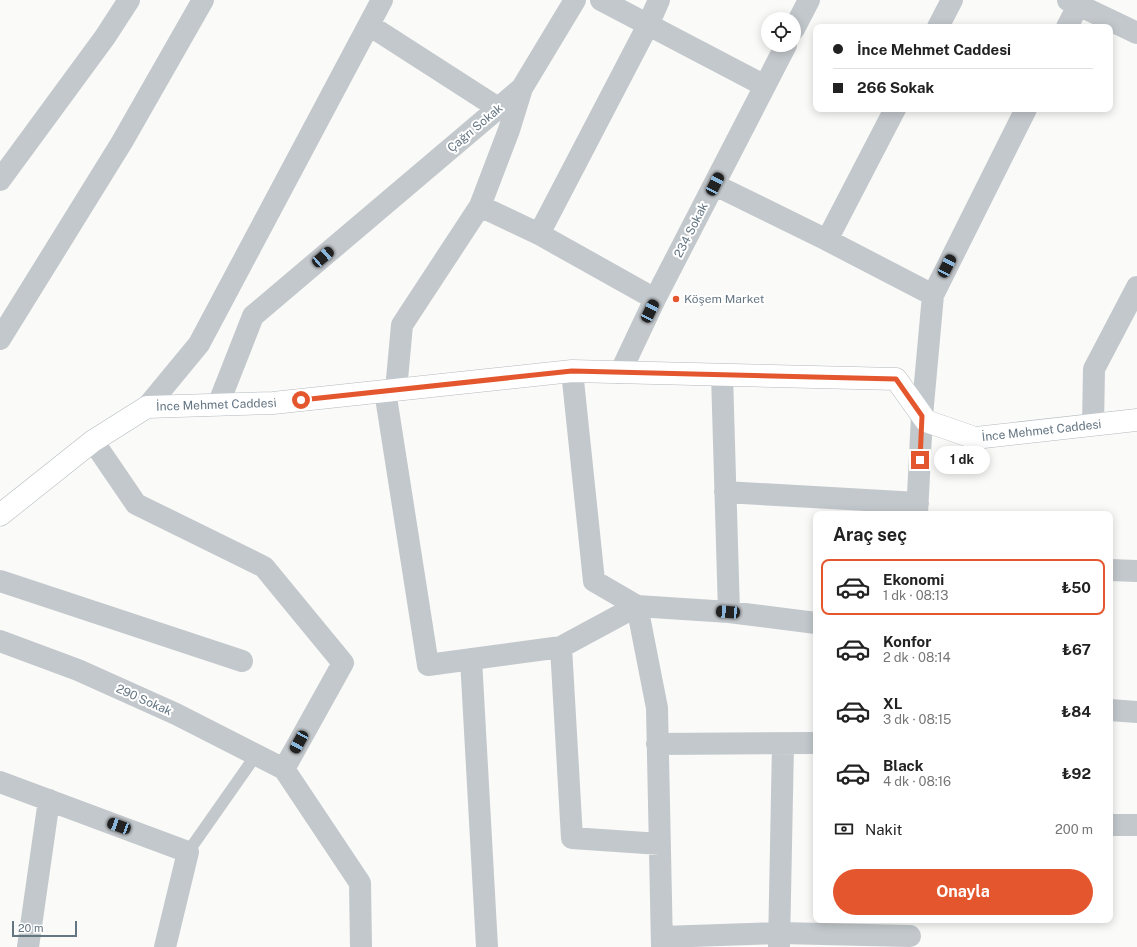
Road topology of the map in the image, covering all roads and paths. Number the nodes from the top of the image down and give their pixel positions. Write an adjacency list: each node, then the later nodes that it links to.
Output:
1 (129, 0): 22 (street)
2 (203, 0): 30 (street)
3 (382, 0): 14 (street)
4 (575, 0): 18 (street)
5 (601, 0): 13 (street)
6 (659, 0): 13 (street)
7 (809, 0): 10 (street)
8 (952, 0): 11 (street)
9 (1076, 2): 12 (street); 15 (street)
10 (801, 15)
11 (940, 24)
12 (1068, 24)
13 (648, 25): 17 (street); 25 (street)
14 (368, 26): 19 (street); 36 (street)
15 (1137, 33)
16 (782, 52): 17 (street, 234 Sokak)
17 (765, 86): 23 (street, 234 Sokak)
18 (522, 88): 19 (street, Çağrı Sokak); 24 (street, Çağrı Sokak)
19 (498, 108): 35 (street, Çağrı Sokak)
20 (894, 112): 26 (street)
21 (1024, 112): 28 (street)
22 (0, 180)
23 (715, 184): 26 (street); 29 (street, 234 Sokak)
24 (480, 206): 25 (street); 34 (street, Çağrı Sokak)
25 (539, 234): 29 (street)
26 (827, 240): 28 (street)
27 (1137, 287): 39 (street)
28 (933, 295): 37 (street)
29 (655, 299): 32 (street, 234 Sokak)
30 (0, 339)
31 (572, 371): 32 (street, İnce Mehmet Caddesi); 34 (street, İnce Mehmet Caddesi); 47 (street)
32 (620, 373): 33 (street, İnce Mehmet Caddesi)
33 (722, 375): 37 (street, İnce Mehmet Caddesi); 41 (street)
34 (391, 390): 35 (street, İnce Mehmet Caddesi); 52 (street, Çağrı Sokak)
35 (218, 405): 36 (street, İnce Mehmet Caddesi)
36 (147, 407): 40 (street, İnce Mehmet Caddesi)
37 (922, 416): 39 (street, İnce Mehmet Caddesi); 42 (street)
38 (1137, 420): 39 (street, İnce Mehmet Caddesi)
39 (1092, 425)
40 (93, 441): 43 (street, İnce Mehmet Caddesi); 60 (street)
41 (725, 492): 42 (street); 48 (street)
42 (918, 508)
43 (0, 515)
44 (1113, 570): 45 (street)
45 (1137, 571)
46 (0, 581): 53 (street)
47 (637, 606): 48 (street); 51 (street); 57 (street)
48 (728, 612): 49 (street)
49 (813, 622)
50 (0, 641): 59 (street, 290 Sokak)
51 (561, 647): 52 (street); 65 (street)
52 (471, 659): 73 (street)
53 (242, 661)
54 (1113, 710): 55 (street)
55 (1137, 712)
56 (813, 743): 58 (street)
57 (657, 744): 58 (street); 65 (street)
58 (784, 744): 68 (street)
59 (256, 755): 60 (street, 290 Sokak); 66 (lane)
60 (284, 769): 72 (street)
61 (0, 782): 62 (street)
62 (49, 800): 66 (street); 70 (street)
63 (1113, 825): 64 (street)
64 (1137, 825)
65 (660, 844): 69 (street)
66 (188, 852): 71 (street)
67 (910, 934): 68 (street)
68 (780, 940): 69 (street)
69 (662, 942)
70 (28, 947)
71 (165, 947)
72 (361, 947)
73 (487, 947)

